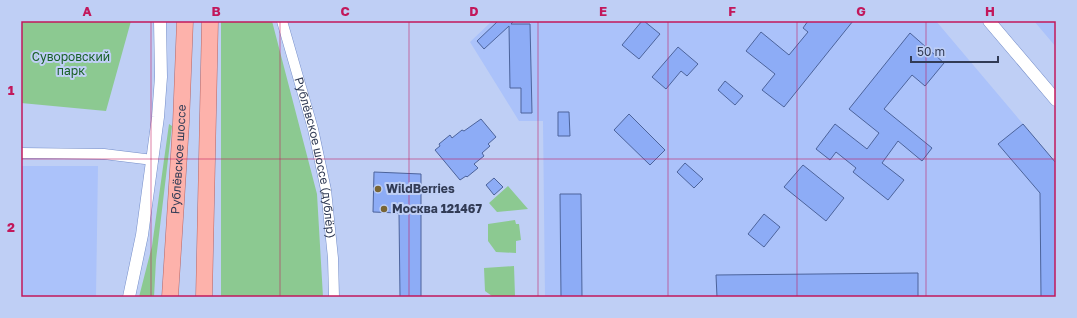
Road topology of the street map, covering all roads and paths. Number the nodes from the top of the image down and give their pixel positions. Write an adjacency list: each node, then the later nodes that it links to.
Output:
1 (160, 21): 8 (street)
2 (186, 21): 10 (main road, Рублёвское шоссе)
3 (210, 21): 11 (main road)
4 (282, 21): 12 (street, Рублёвское шоссе (дублёр))
5 (988, 21): 6 (street)
6 (1056, 100)
7 (21, 153): 8 (street)
8 (153, 160): 9 (street)
9 (129, 297)
10 (170, 297)
11 (204, 297)
12 (334, 297)

